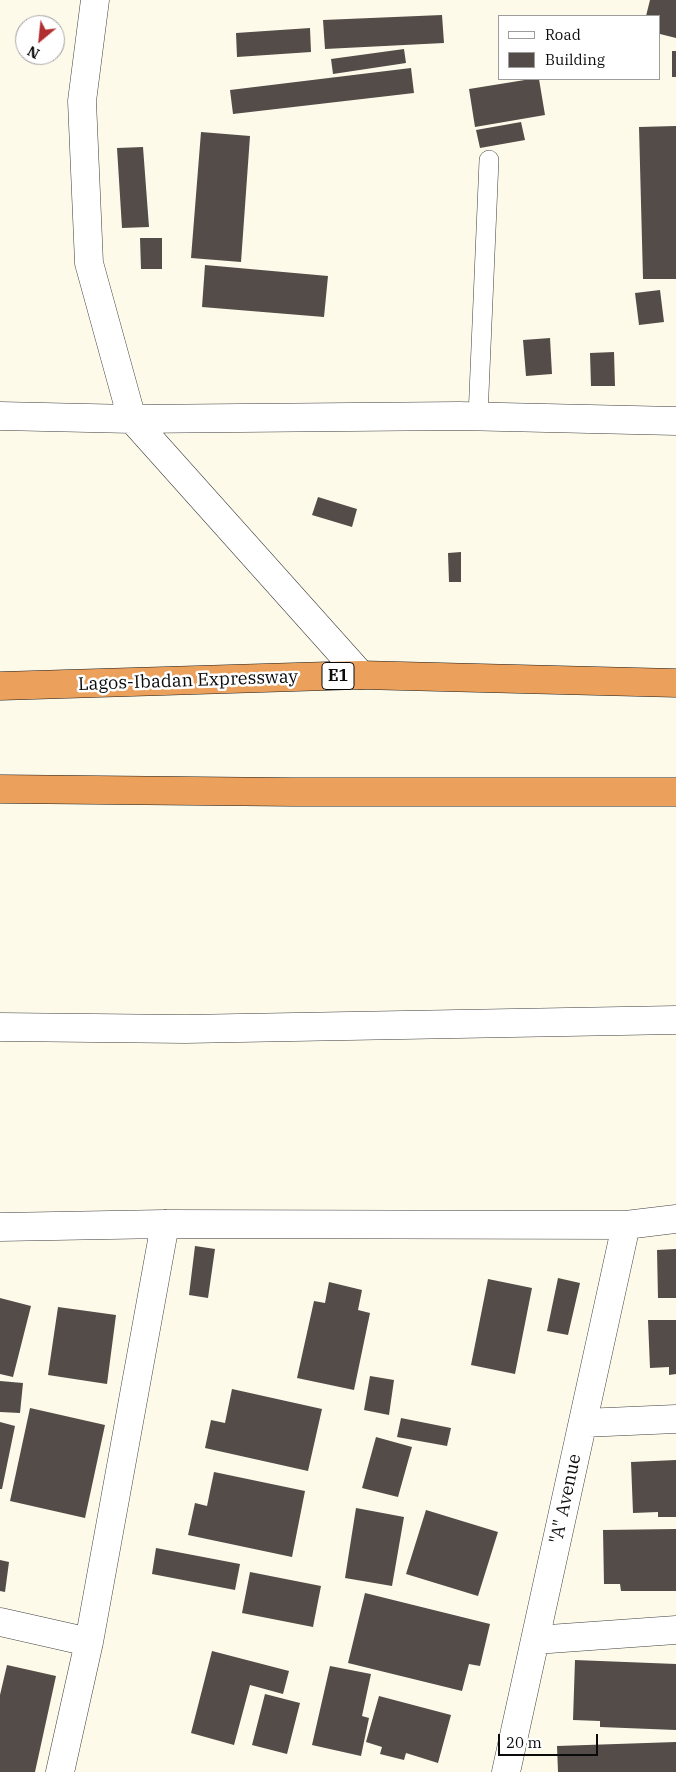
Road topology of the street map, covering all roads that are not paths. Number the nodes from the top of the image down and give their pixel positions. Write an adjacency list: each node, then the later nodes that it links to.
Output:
1 (95, 0): 5 (street)
2 (489, 160): 4 (lane)
3 (0, 416): 5 (street)
4 (478, 417): 5 (street); 6 (street)
5 (132, 419): 7 (street)
6 (676, 421)
7 (361, 675): 8 (highway, Lagos-Ibadan Expressway / E1); 9 (highway, Lagos-Ibadan Expressway / E1)
8 (676, 683)
9 (0, 686)
10 (0, 789): 11 (highway)
11 (676, 792)
12 (676, 1020): 13 (street)
13 (0, 1027)
14 (676, 1219): 16 (street)
15 (164, 1224): 16 (street); 17 (street); 23 (street)
16 (626, 1225): 19 (street, "A" Avenue)
17 (0, 1227)
18 (676, 1419): 19 (street)
19 (583, 1424): 22 (street, "A" Avenue)
20 (0, 1622): 23 (street)
21 (676, 1630): 22 (street)
22 (535, 1640): 25 (street, "A" Avenue)
23 (89, 1642): 24 (street)
24 (60, 1772)
25 (506, 1772)

